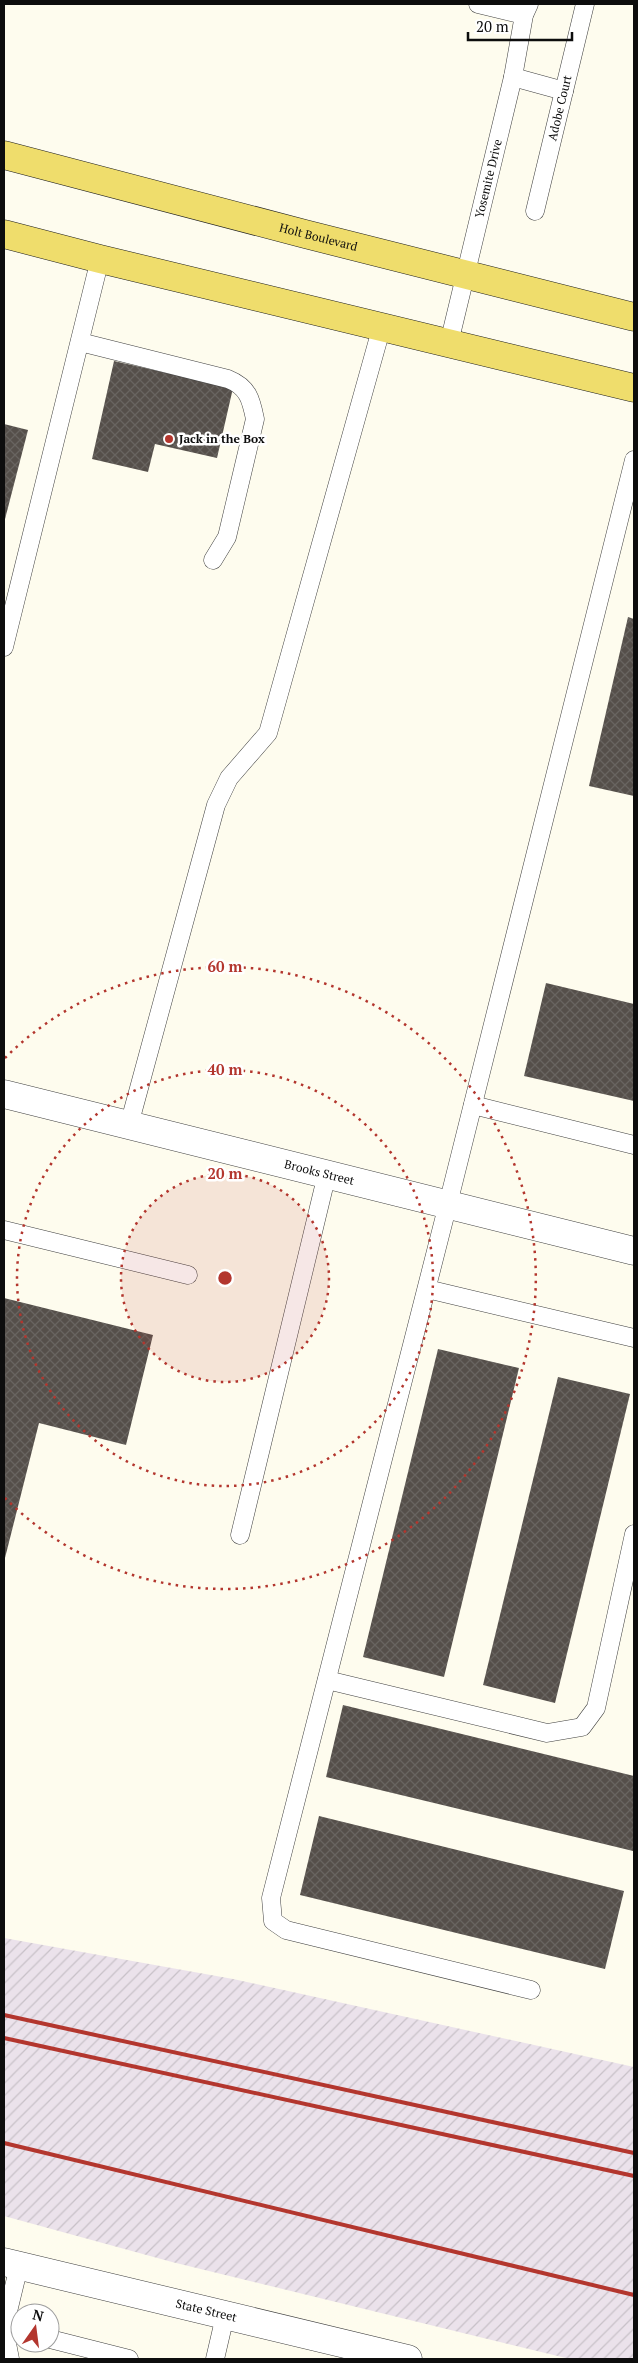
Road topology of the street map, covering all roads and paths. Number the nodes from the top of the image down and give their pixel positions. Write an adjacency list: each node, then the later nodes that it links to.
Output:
1 (478, 4): 3 (lane)
2 (585, 4): 5 (lane, Adobe Court)
3 (526, 10): 4 (lane, Yosemite Drive)
4 (513, 77): 5 (lane); 10 (lane, Yosemite Drive)
5 (564, 90): 7 (lane, Adobe Court)
6 (4, 155): 10 (main road, Holt Boulevard)
7 (535, 211)
8 (4, 234): 9 (main road)
9 (100, 259): 12 (main road); 13 (lane)
10 (466, 274): 11 (main road, Holt Boulevard); 14 (lane, Yosemite Drive)
11 (634, 317)
12 (382, 326): 14 (main road); 21 (lane)
13 (80, 342): 17 (lane); 18 (lane)
14 (449, 342): 15 (main road)
15 (634, 388)
16 (634, 460): 20 (lane)
17 (212, 560)
18 (4, 647)
19 (4, 1094): 21 (street, Brooks Street)
20 (472, 1105): 22 (lane); 24 (lane)
21 (128, 1125): 23 (street, Brooks Street)
22 (634, 1145)
23 (328, 1174): 24 (street, Brooks Street); 31 (lane)
24 (448, 1204): 26 (street, Brooks Street); 28 (lane)
25 (4, 1230): 27 (lane)
26 (634, 1251)
27 (188, 1275)
28 (427, 1289): 29 (lane); 32 (lane)
29 (634, 1338)
30 (634, 1534): 32 (lane)
31 (240, 1535)
32 (327, 1680): 33 (lane)
33 (531, 1990)
34 (12, 2264): 35 (street, State Street); 36 (lane)
35 (225, 2316): 40 (lane); 41 (street, State Street)
36 (4, 2328): 38 (lane)
37 (60, 2342): 39 (lane)
38 (10, 2359)
39 (129, 2359)
40 (215, 2359)
41 (408, 2359)

